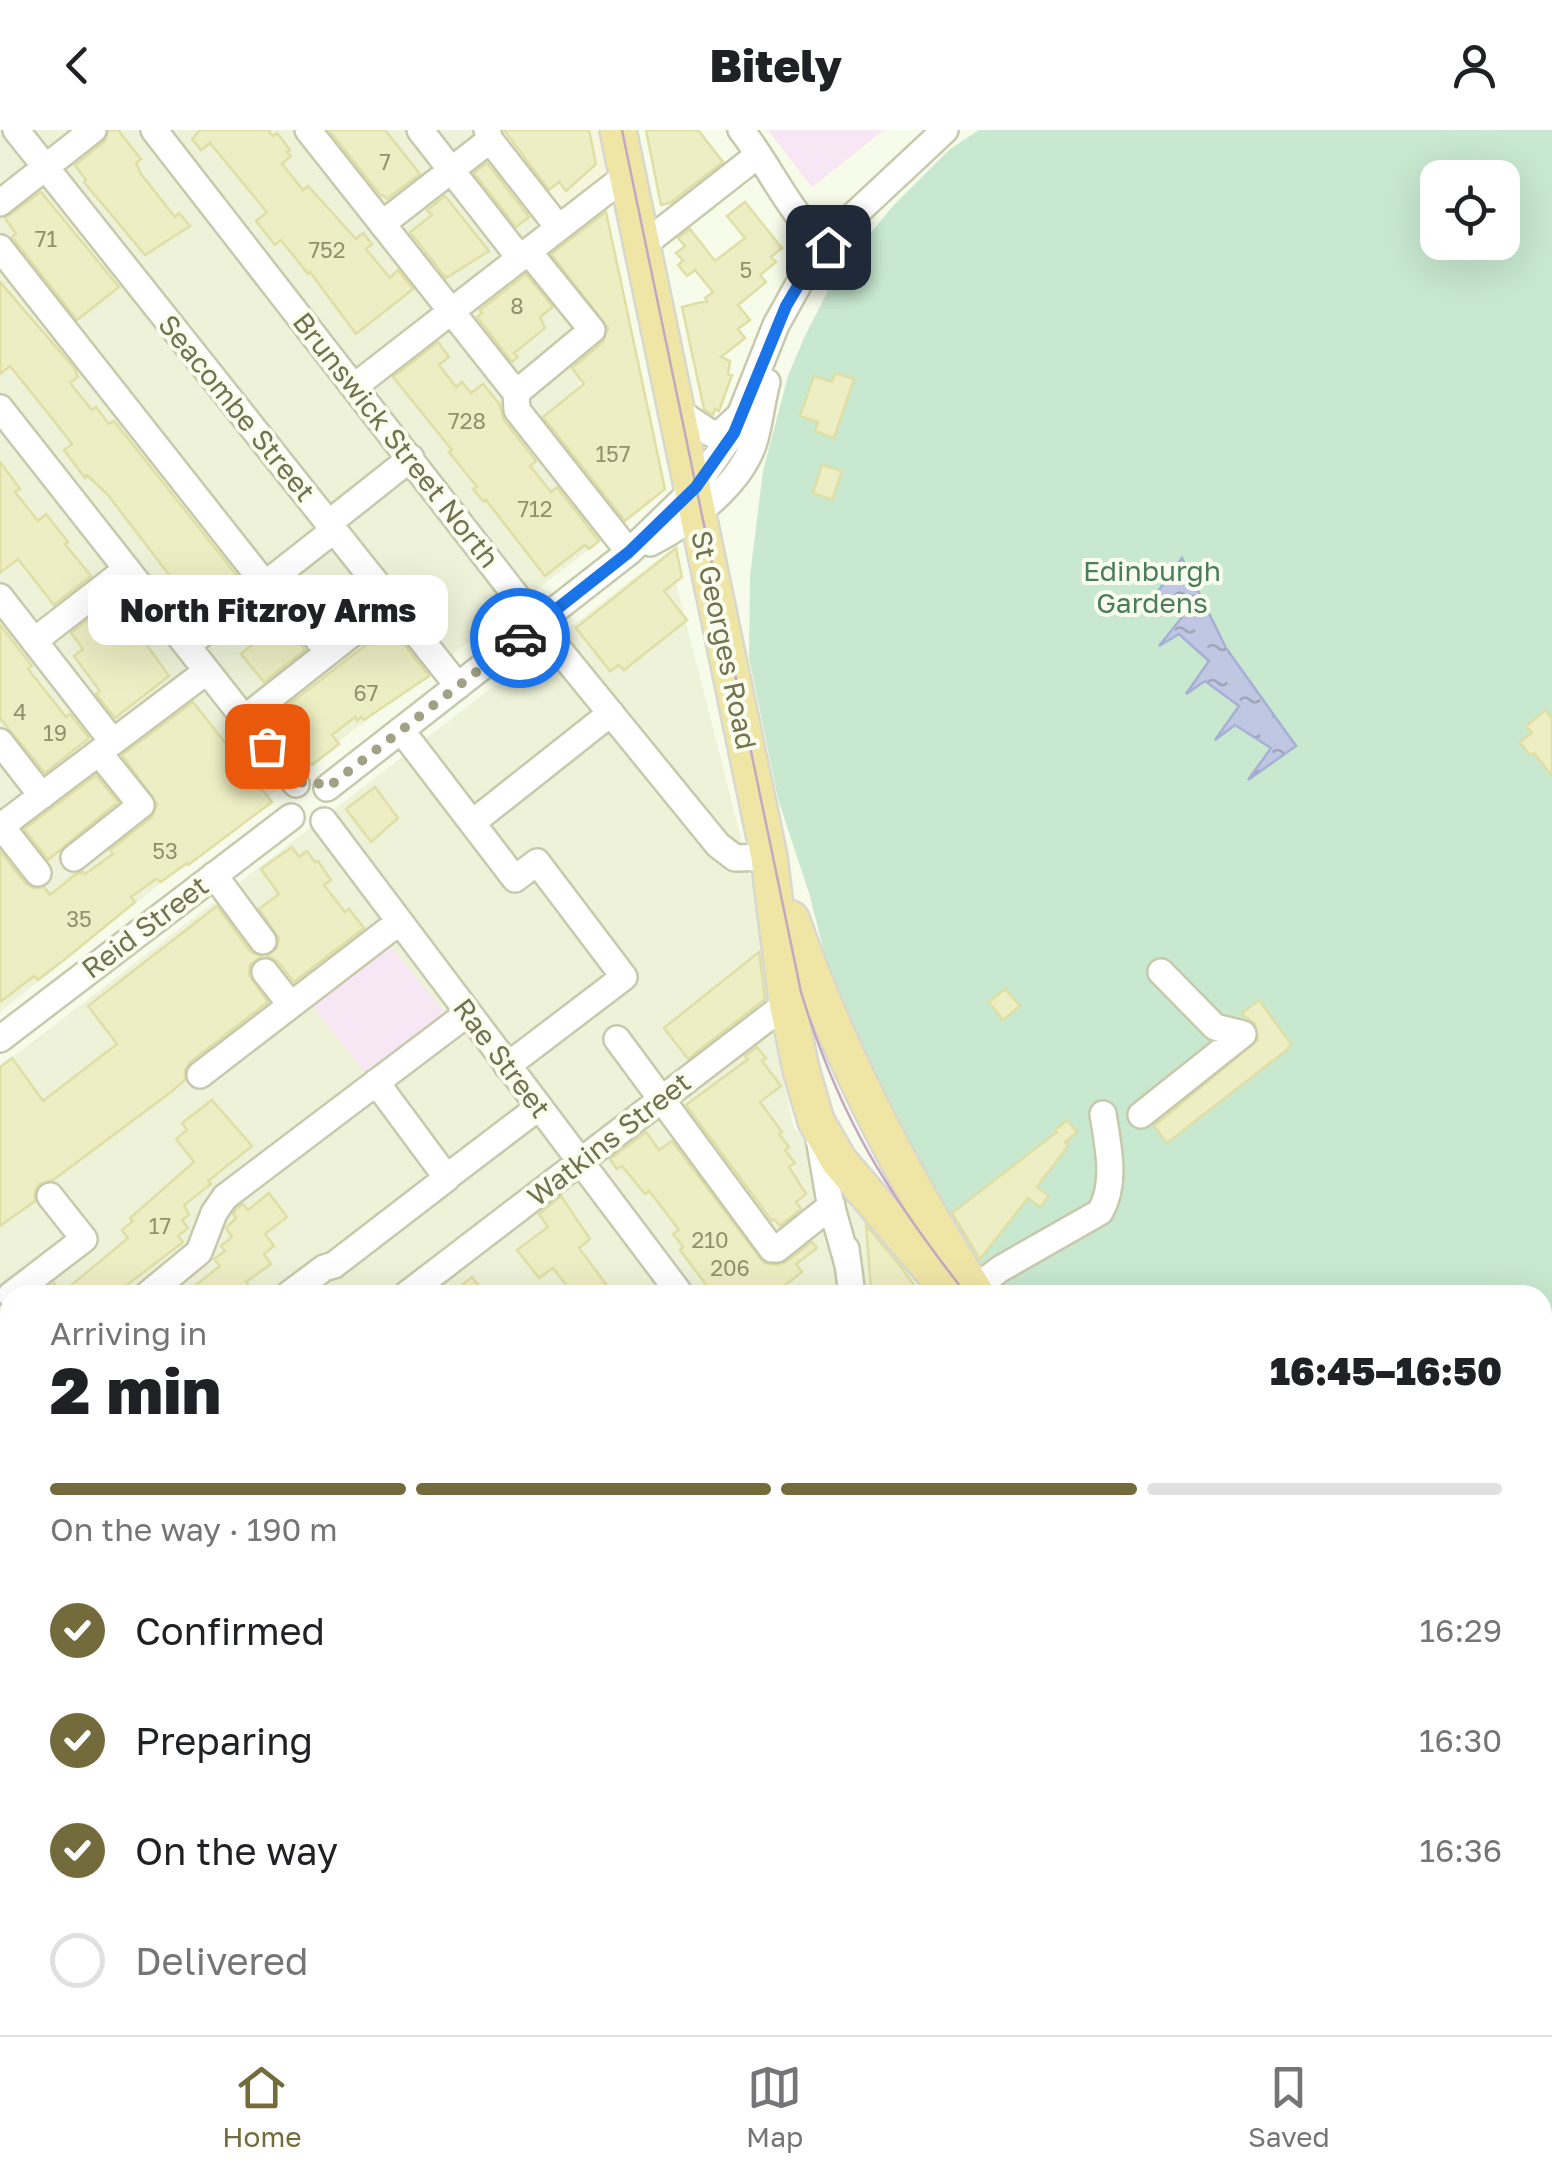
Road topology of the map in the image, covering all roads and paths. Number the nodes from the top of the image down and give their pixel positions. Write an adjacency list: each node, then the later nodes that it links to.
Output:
1 (16, 130): 10 (street, Seacombe Street)
2 (93, 130): 10 (street)
3 (154, 130): 21 (street, Brunswick Street North)
4 (308, 130): 14 (street)
5 (420, 130): 11 (street)
6 (618, 130): 12 (highway, St Georges Road)
7 (945, 130): 18 (street)
8 (488, 135): 11 (street); 15 (street)
9 (752, 145): 16 (street); 18 (street)
10 (45, 168): 13 (street); 28 (street, Seacombe Street)
11 (451, 170): 14 (street); 19 (street)
12 (628, 174): 15 (street); 16 (highway, St Georges Road)
13 (0, 203)
14 (382, 224): 20 (street)
15 (558, 227): 19 (street)
16 (642, 246): 25 (highway, St Georges Road)
17 (0, 248): 31 (street)
18 (826, 251): 23 (street); 27 (street)
19 (524, 254): 20 (street); 22 (street)
20 (451, 311): 21 (street); 22 (street)
21 (355, 386): 26 (street, Brunswick Street North)
22 (516, 393): 29 (street)
23 (745, 406): 25 (street); 27 (street)
24 (0, 408): 30 (street)
25 (676, 410): 27 (highway, St Georges Road)
26 (411, 458): 28 (street); 34 (street, Brunswick Street North)
27 (695, 502): 29 (street); 52 (highway, St Georges Road)
28 (331, 526): 31 (street); 33 (street, Seacombe Street)
29 (629, 552): 34 (street)
30 (127, 569): 35 (street); 36 (street)
31 (267, 581): 36 (street); 37 (street)
32 (0, 597): 35 (street)
33 (392, 602): 37 (street); 39 (street, Seacombe Street)
34 (538, 624): 39 (street); 40 (street, Brunswick Street North)
35 (34, 641): 44 (street)
36 (188, 645): 38 (street)
37 (328, 652): 41 (street)
38 (208, 671): 41 (street); 44 (street)
39 (458, 686): 42 (street)
40 (610, 714): 50 (street); 52 (street, Brunswick Street North)
41 (245, 718): 45 (street)
42 (401, 730): 46 (street); 50 (street)
43 (0, 742): 47 (street)
44 (106, 748): 47 (street); 53 (street)
45 (296, 784): 46 (street); 48 (street)
46 (327, 788): 49 (street)
47 (42, 796): 51 (street)
48 (292, 817): 49 (street); 55 (street, Reid Street)
49 (324, 821): 56 (street, Rae Street)
50 (472, 824): 65 (street)
51 (0, 827): 54 (street)
52 (769, 857): 60 (highway, St Georges Road)
53 (74, 858)
54 (38, 873)
55 (214, 875): 57 (street); 63 (street, Reid Street)
56 (399, 922): 61 (street); 62 (street, Rae Street)
57 (263, 941)
58 (264, 972): 61 (street)
59 (1161, 972): 71 (street)
60 (800, 994): 68 (street, Watkins Street); 74 (highway, St Georges Road); 83 (highway, St Georges Road)
61 (292, 1005): 66 (street)
62 (468, 1013): 65 (street, Rae Street); 67 (street)
63 (4, 1028)
64 (617, 1039): 68 (street)
65 (507, 1066): 69 (street, Rae Street)
66 (200, 1075)
67 (376, 1082): 73 (street); 77 (street)
68 (660, 1100): 72 (street, Watkins Street); 74 (street)
69 (539, 1107): 72 (street, Rae Street); 73 (street)
70 (1103, 1114): 84 (street)
71 (1141, 1115)
72 (581, 1161): 79 (street, Watkins Street); 80 (street, Rae Street)
73 (446, 1178): 78 (street)
74 (842, 1190): 81 (street); 82 (highway, St Georges Road)
75 (50, 1196): 76 (street)
76 (23, 1285)
77 (159, 1285)
78 (301, 1285)
79 (419, 1285)
80 (674, 1285)
81 (851, 1285)
82 (958, 1285)
83 (964, 1285)
84 (979, 1285)

